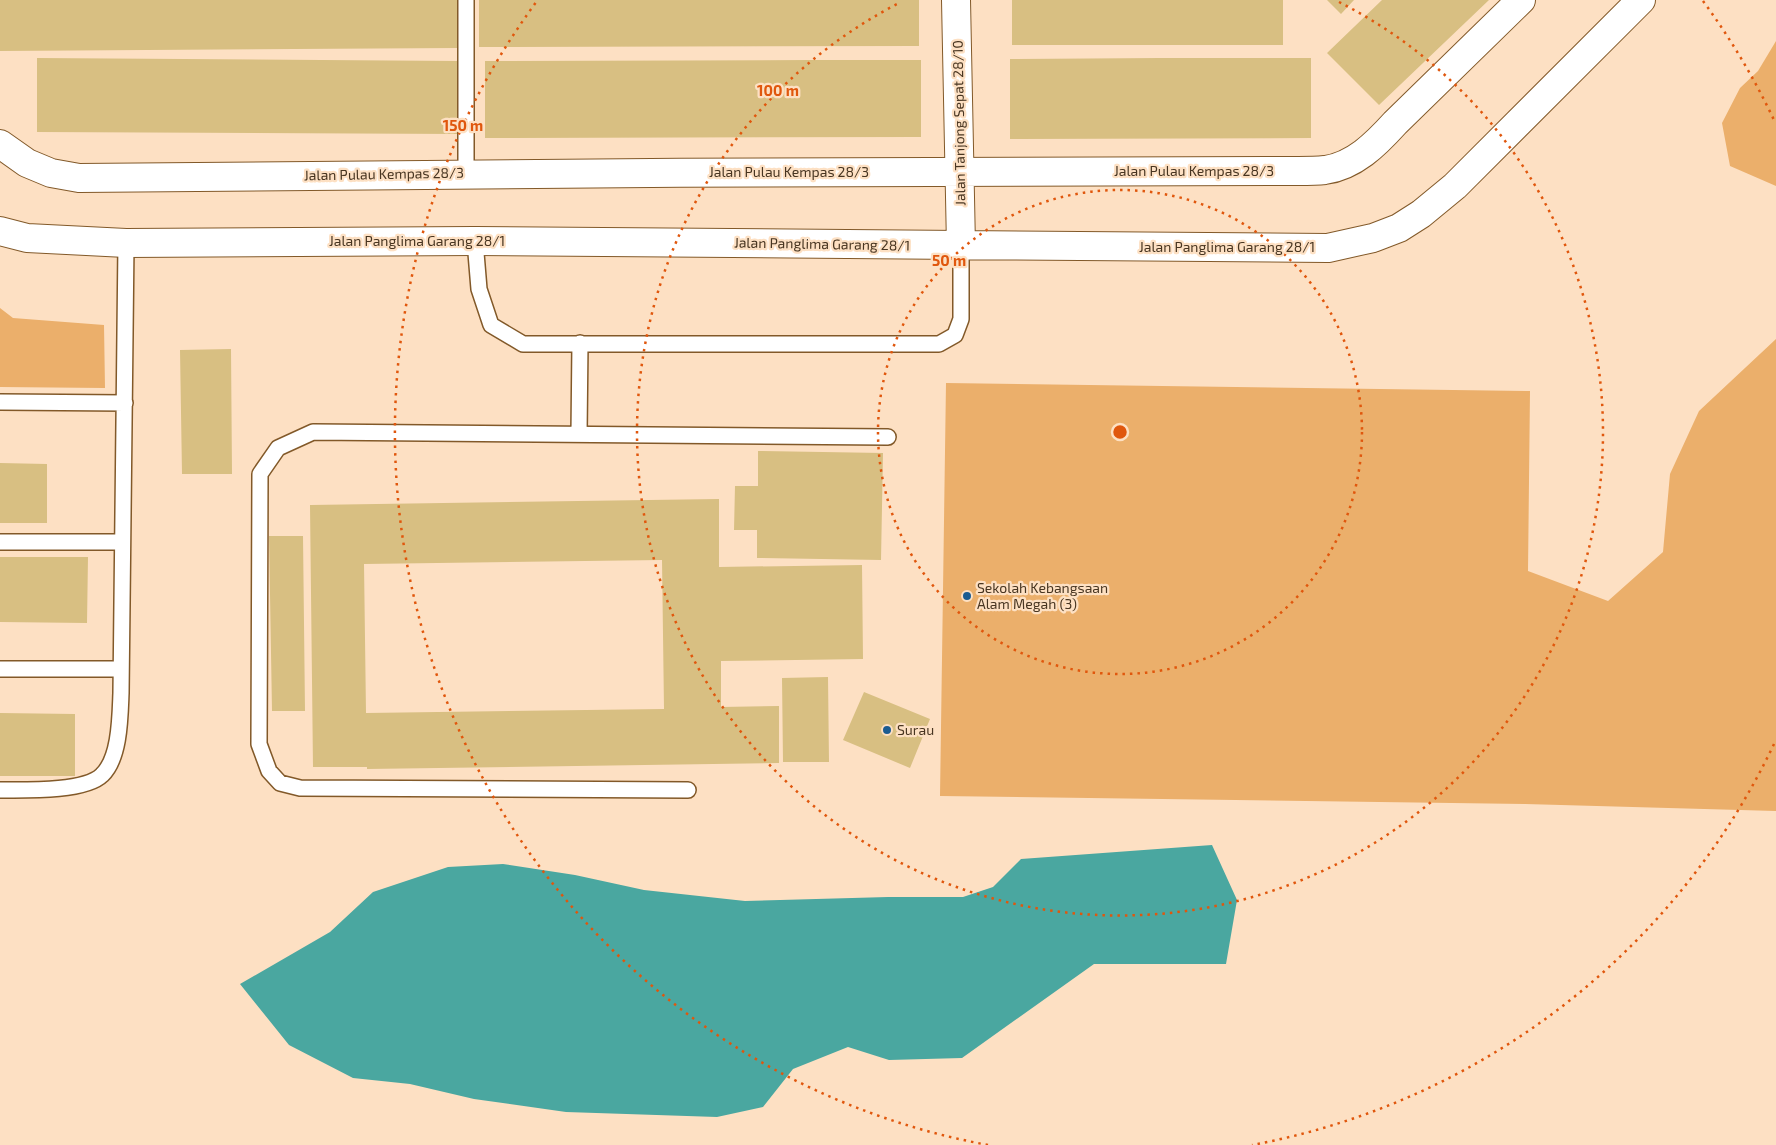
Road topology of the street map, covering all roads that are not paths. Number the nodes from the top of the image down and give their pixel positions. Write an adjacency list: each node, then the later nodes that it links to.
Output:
1 (466, 0): 7 (lane)
2 (956, 0): 6 (street, Jalan Tanjong Sepat 28/10)
3 (1521, 0): 6 (street, Jalan Pulau Kempas 28/3)
4 (1641, 0): 11 (street, Jalan Panglima Garang 28/1)
5 (0, 144): 7 (street, Jalan Pulau Kempas 28/3)
6 (959, 171): 7 (street, Jalan Pulau Kempas 28/3); 11 (street, Jalan Tanjong Sepat 28/10)
7 (466, 173)
8 (0, 230): 10 (street, Jalan Panglima Garang 28/1)
9 (475, 241): 10 (street, Jalan Panglima Garang 28/1); 11 (street, Jalan Panglima Garang 28/1); 12 (lane)
10 (126, 243): 14 (lane)
11 (961, 246): 12 (lane)
12 (580, 343): 15 (lane)
13 (0, 402): 14 (lane)
14 (125, 403): 18 (lane)
15 (579, 434): 16 (lane); 22 (lane)
16 (888, 437)
17 (0, 542): 18 (lane)
18 (122, 542): 20 (lane)
19 (0, 669): 20 (lane)
20 (121, 669): 21 (lane)
21 (0, 790)
22 (688, 790)

